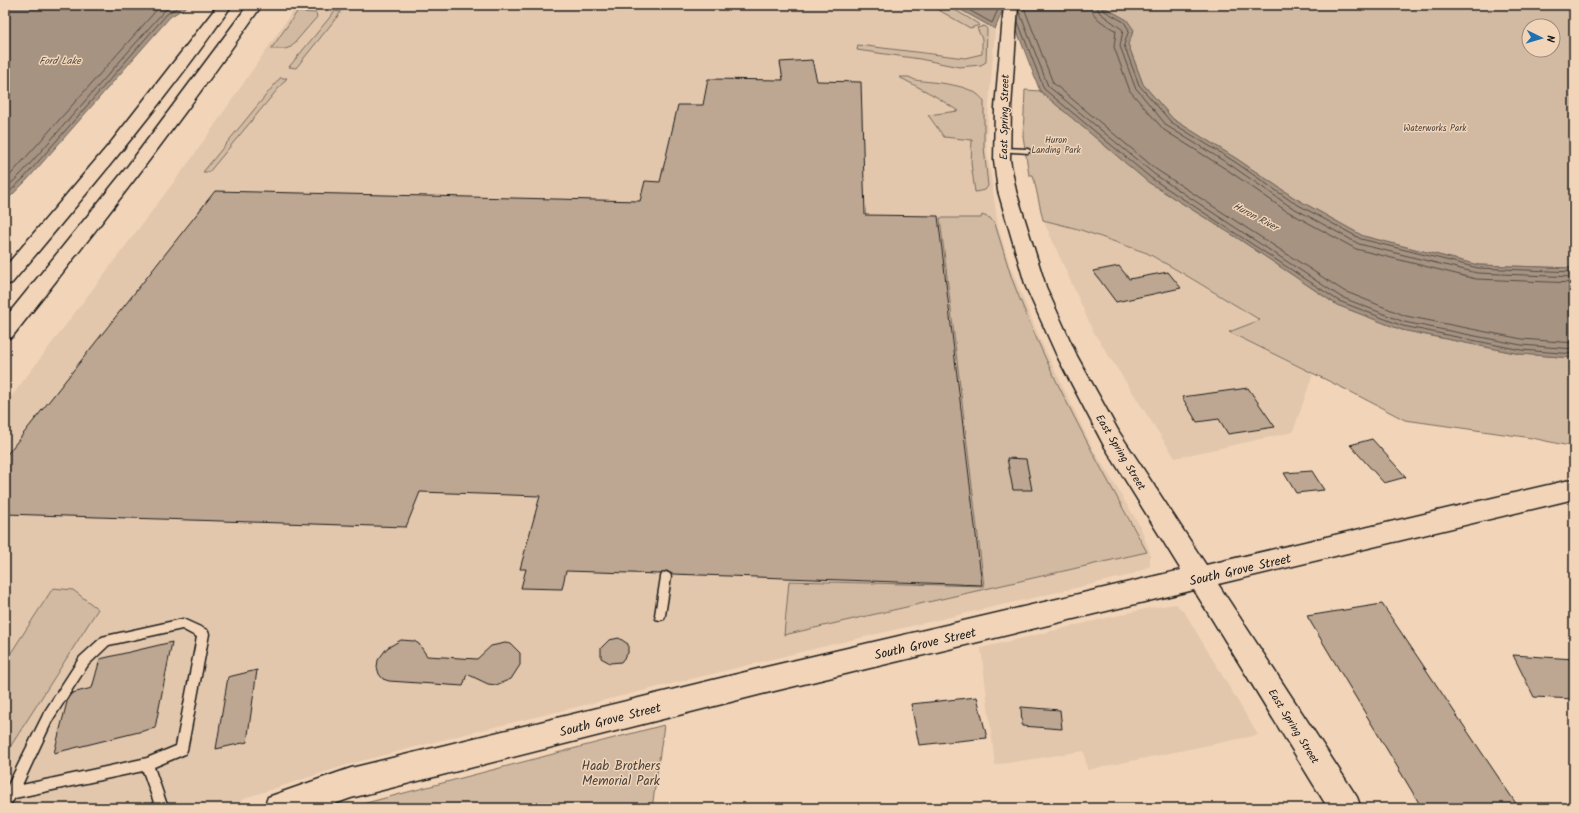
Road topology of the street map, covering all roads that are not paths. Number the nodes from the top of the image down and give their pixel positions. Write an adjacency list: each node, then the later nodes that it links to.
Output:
1 (225, 5): 6 (main road)
2 (255, 5): 7 (main road)
3 (1011, 5): 4 (main road, East Spring Street)
4 (1002, 150): 5 (lane); 10 (main road, East Spring Street)
5 (1028, 151)
6 (5, 279)
7 (5, 332)
8 (1574, 489): 10 (main road, South Grove Street)
9 (666, 577): 11 (lane)
10 (1201, 578): 15 (main road, South Grove Street); 16 (main road, East Spring Street)
11 (660, 615)
12 (148, 764): 13 (lane); 13 (lane); 14 (lane)
13 (8, 797)
14 (162, 808)
15 (279, 808)
16 (1346, 808)

